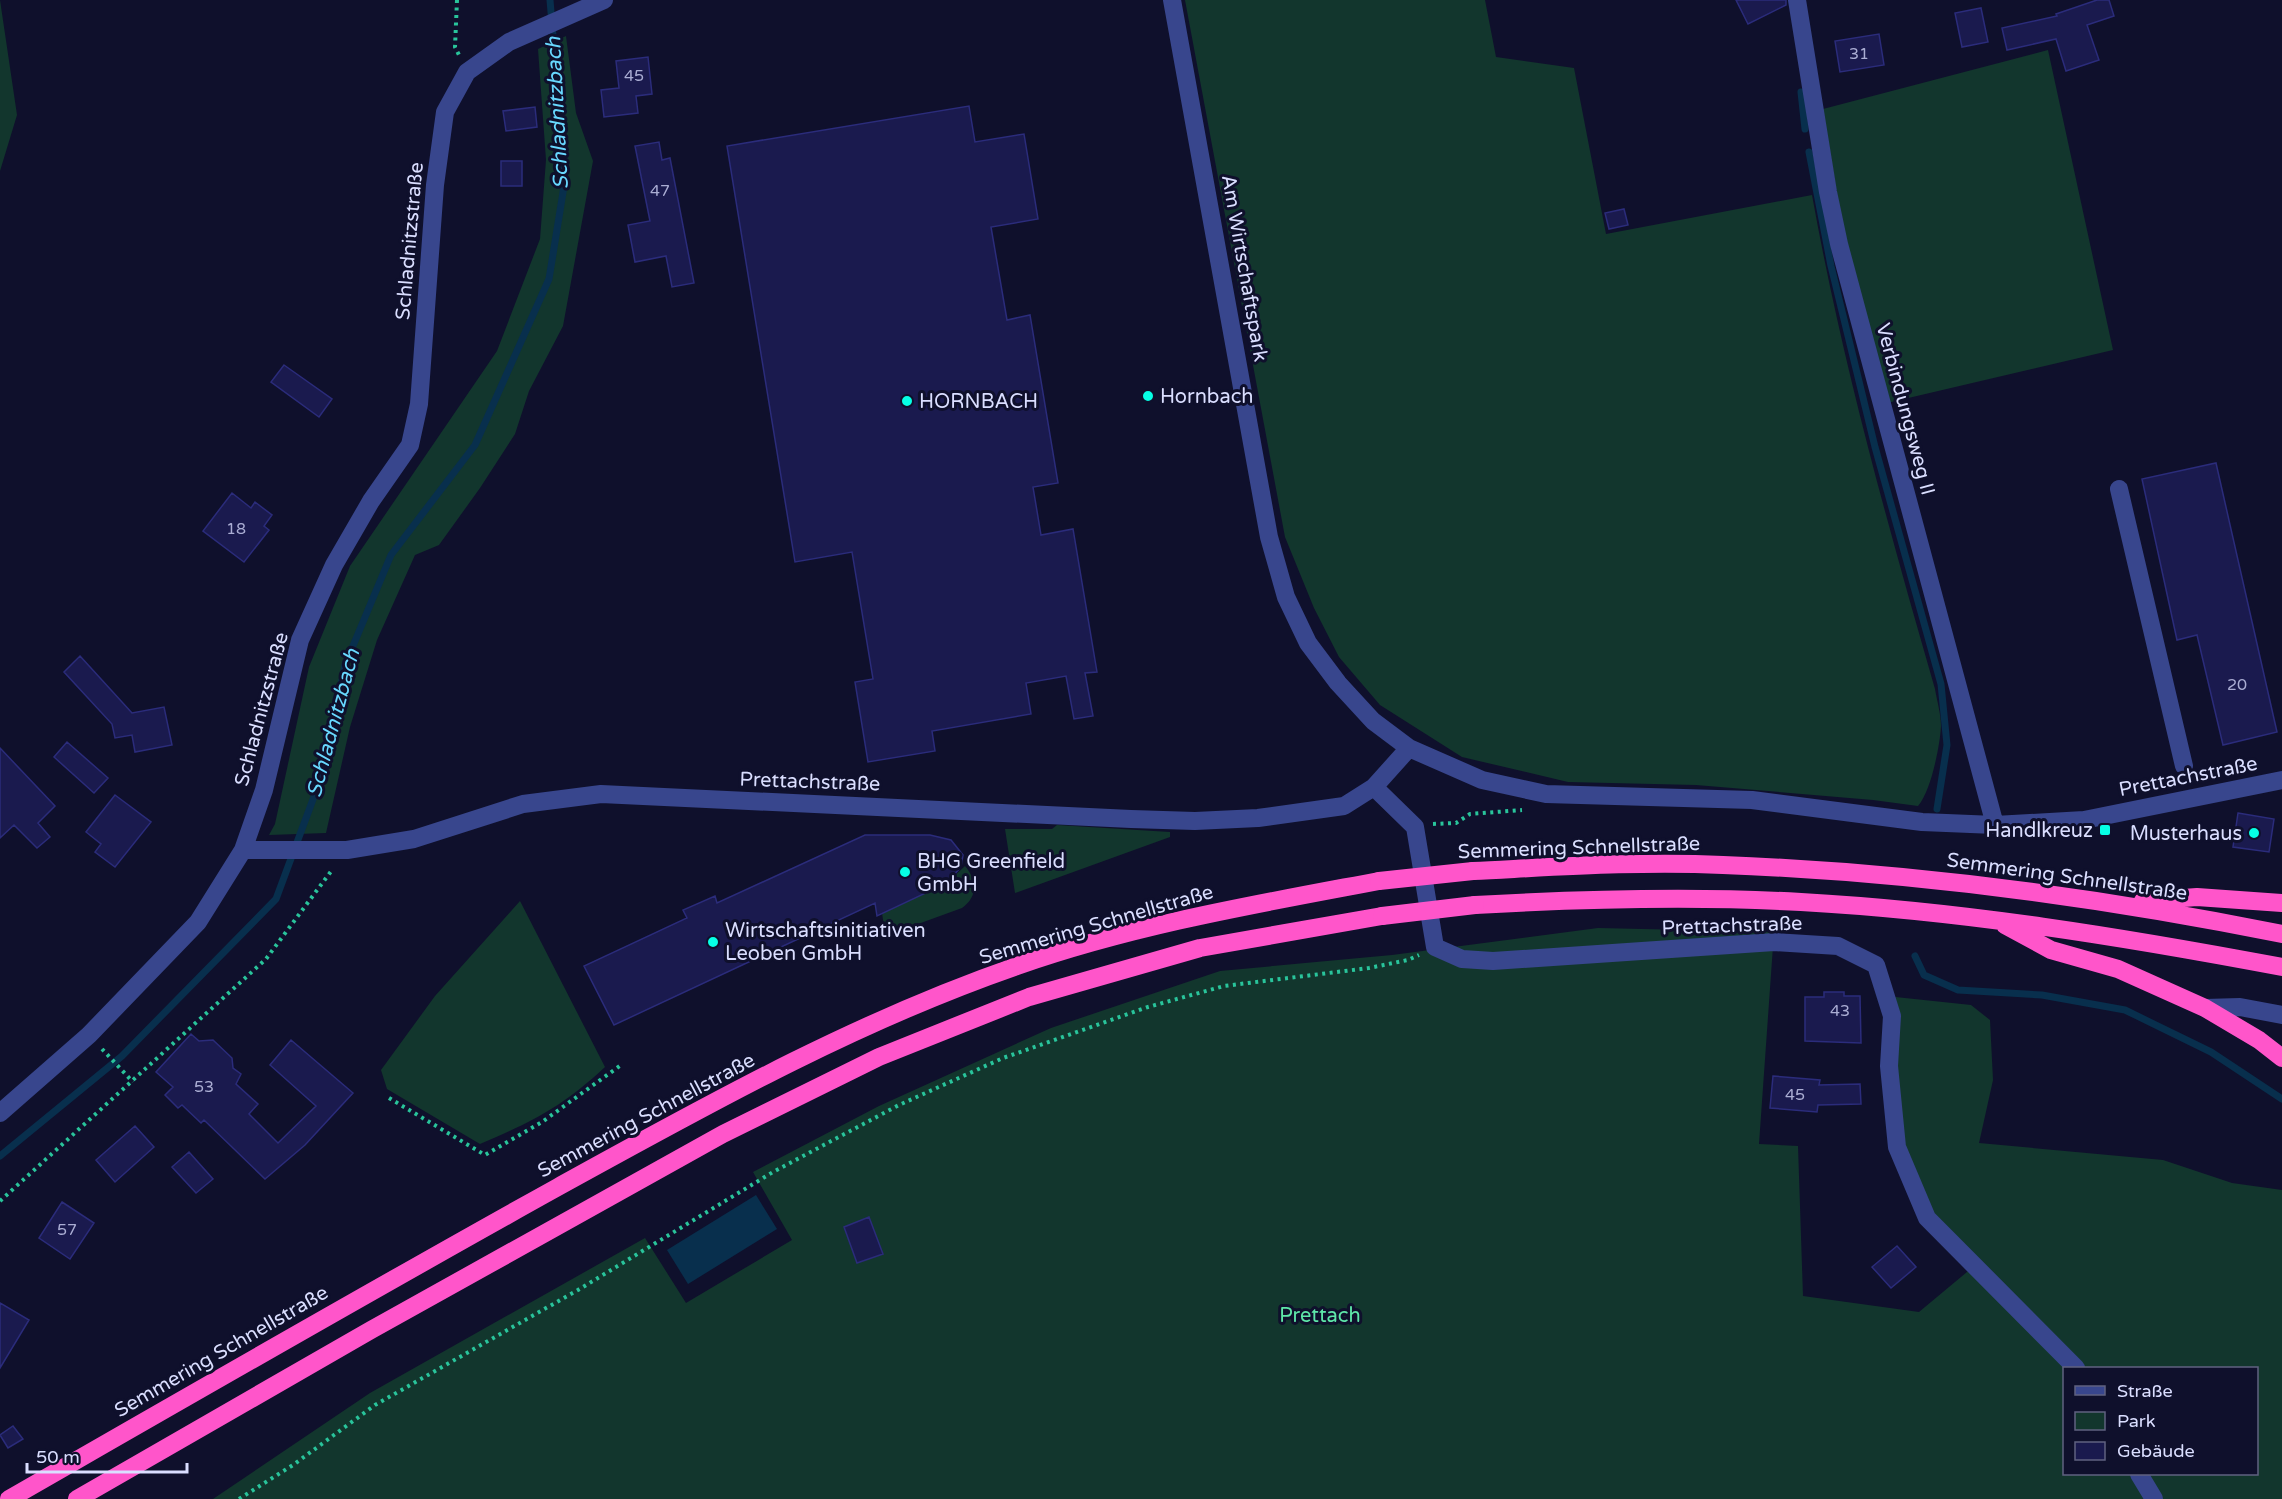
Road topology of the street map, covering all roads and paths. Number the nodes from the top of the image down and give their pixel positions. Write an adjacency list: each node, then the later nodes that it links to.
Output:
1 (457, 0): 5 (path)
2 (604, 0): 5 (street, Schladnitzstraße)
3 (1172, 0): 7 (street, Am Wirtschaftspark)
4 (1802, 4): 12 (street, Verbindungsweg II)
5 (467, 72): 14 (street, Schladnitzstraße)
6 (2120, 489): 8 (street)
7 (1409, 748): 10 (street, Prettachstraße); 12 (street, Prettachstraße)
8 (2184, 766)
9 (2282, 780): 12 (street, Prettachstraße)
10 (1374, 787): 13 (street); 15 (street, Prettachstraße)
11 (1529, 810): 13 (path)
12 (1995, 825)
13 (1415, 827): 20 (street)
14 (243, 850): 15 (street, Prettachstraße); 29 (street, Schladnitzstraße)
15 (347, 850): 27 (path)
16 (2112, 903): 17 (highway); 19 (highway, Semmering Schnellstraße); 33 (highway, Semmering Schnellstraße, bridge)
17 (2282, 903)
18 (1996, 920): 21 (highway); 22 (highway); 34 (highway, bridge)
19 (2282, 934)
20 (1435, 946): 31 (street, Prettachstraße); 35 (path)
21 (2282, 967)
22 (2205, 1008): 23 (street); 25 (highway)
23 (2282, 1015)
24 (99, 1047): 27 (path)
25 (2282, 1058)
26 (621, 1065): 28 (path)
27 (133, 1082): 30 (path)
28 (389, 1098)
29 (0, 1113)
30 (0, 1201)
31 (2075, 1367)
32 (2140, 1475): 36 (street)
33 (9, 1499)
34 (77, 1499)
35 (239, 1499)
36 (2154, 1499)

